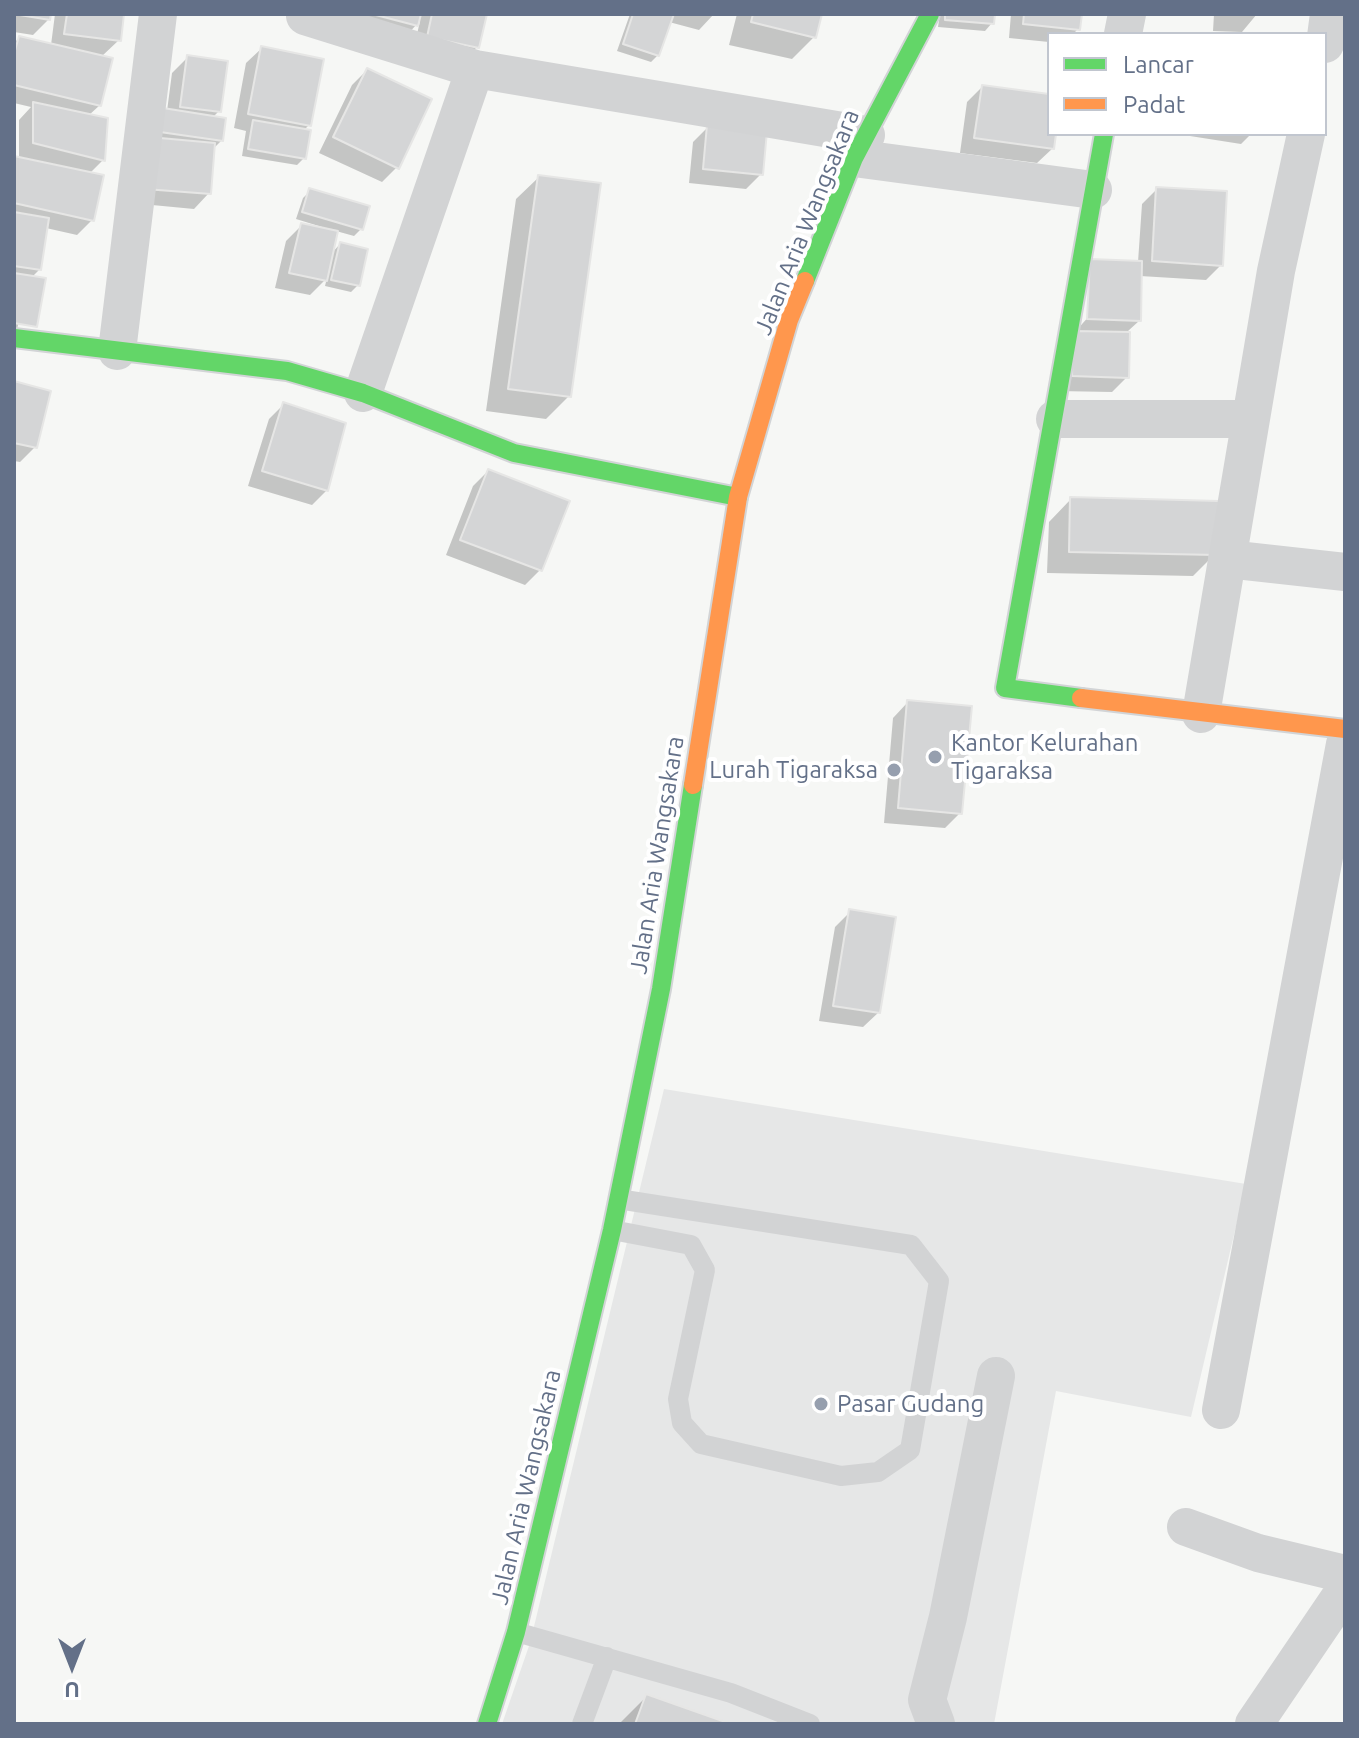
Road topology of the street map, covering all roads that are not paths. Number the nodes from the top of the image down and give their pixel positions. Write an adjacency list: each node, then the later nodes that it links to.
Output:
1 (158, 14): 10 (street)
2 (930, 14): 7 (street, Jalan Aria Wangsakara)
3 (305, 16): 4 (street)
4 (475, 69): 7 (street); 11 (street)
5 (1104, 136): 8 (street)
6 (1306, 136): 13 (street)
7 (860, 146): 8 (street); 14 (street, Jalan Aria Wangsakara)
8 (1093, 190): 12 (street)
9 (14, 338): 10 (street)
10 (117, 351): 11 (street)
11 (363, 393): 14 (street)
12 (1055, 419): 13 (street); 17 (street)
13 (1249, 419): 15 (street)
14 (738, 497): 20 (street, Jalan Aria Wangsakara)
15 (1227, 559): 16 (street); 17 (street)
16 (1345, 572)
17 (1201, 714): 18 (street)
18 (1345, 729)
19 (1345, 744): 23 (street)
20 (618, 1199): 21 (street, Jalan Aria Wangsakara); 21 (lane)
21 (612, 1230): 27 (street, Jalan Aria Wangsakara)
22 (996, 1376): 32 (street)
23 (1221, 1410)
24 (1186, 1527): 25 (street)
25 (1345, 1574)
26 (1345, 1590): 33 (street)
27 (516, 1632): 28 (lane); 29 (street, Jalan Aria Wangsakara)
28 (607, 1657): 30 (lane); 31 (lane)
29 (487, 1724)
30 (582, 1724)
31 (810, 1724)
32 (936, 1724)
33 (1254, 1724)

